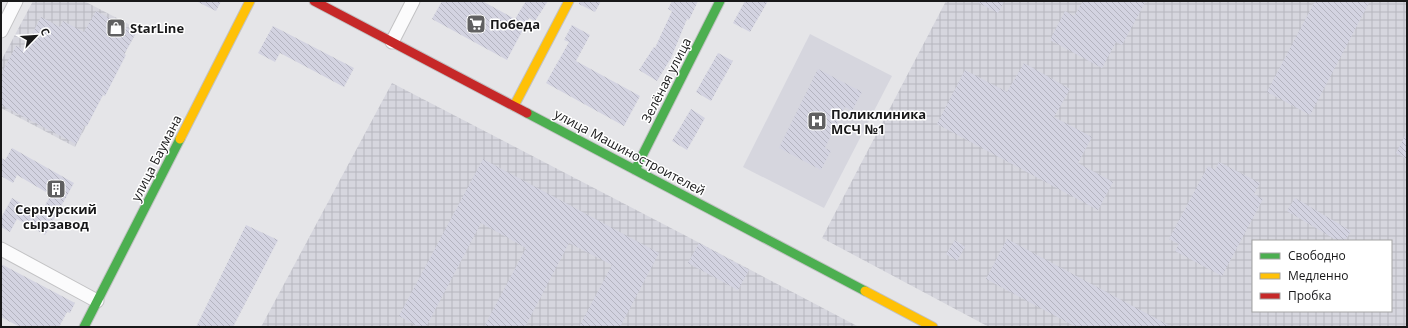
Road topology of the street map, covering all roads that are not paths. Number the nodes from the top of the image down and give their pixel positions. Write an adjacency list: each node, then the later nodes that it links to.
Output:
1 (16, 1): 7 (street)
2 (250, 1): 12 (main road, улица Баумана)
3 (314, 1): 8 (main road, улица Машиностроителей)
4 (413, 1): 8 (street)
5 (569, 1): 9 (main road)
6 (720, 1): 10 (main road, Зелёная улица)
7 (1, 31)
8 (392, 42): 9 (main road, улица Машиностроителей)
9 (514, 106): 10 (main road, улица Машиностроителей)
10 (635, 170): 14 (main road, улица Машиностроителей)
11 (1, 249): 12 (street)
12 (97, 301): 13 (main road, улица Баумана)
13 (84, 327)
14 (933, 327)

